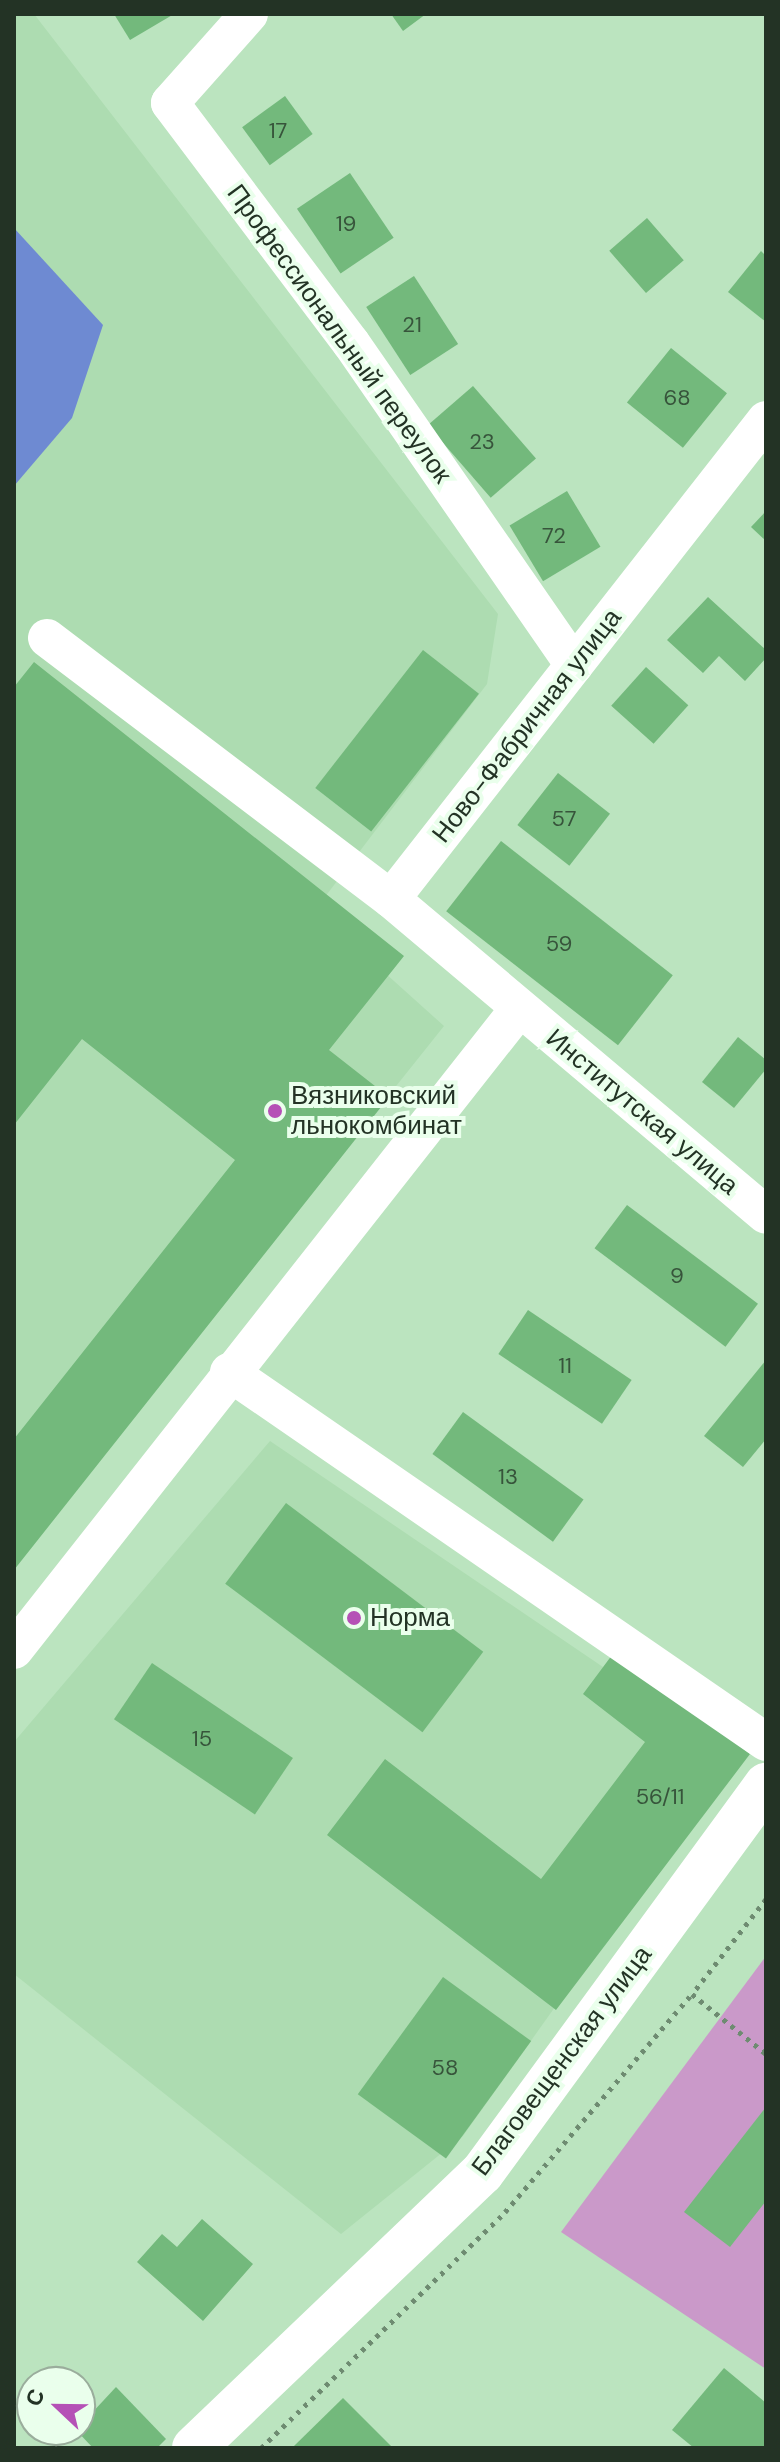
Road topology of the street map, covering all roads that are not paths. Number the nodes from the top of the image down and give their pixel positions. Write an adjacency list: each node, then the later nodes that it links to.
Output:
1 (249, 14): 4 (street, Профессиональный переулок)
2 (766, 420): 4 (street, Ново-Фабричная улица)
3 (47, 638): 5 (street)
4 (574, 665): 5 (street, Ново-Фабричная улица)
5 (391, 899): 6 (street)
6 (518, 1010): 7 (street, Институтская улица); 8 (street)
7 (766, 1215)
8 (229, 1372): 9 (street); 10 (street)
9 (14, 1650)
10 (766, 1742)
11 (766, 1785): 12 (main road, Благовещенская улица)
12 (194, 2448)

